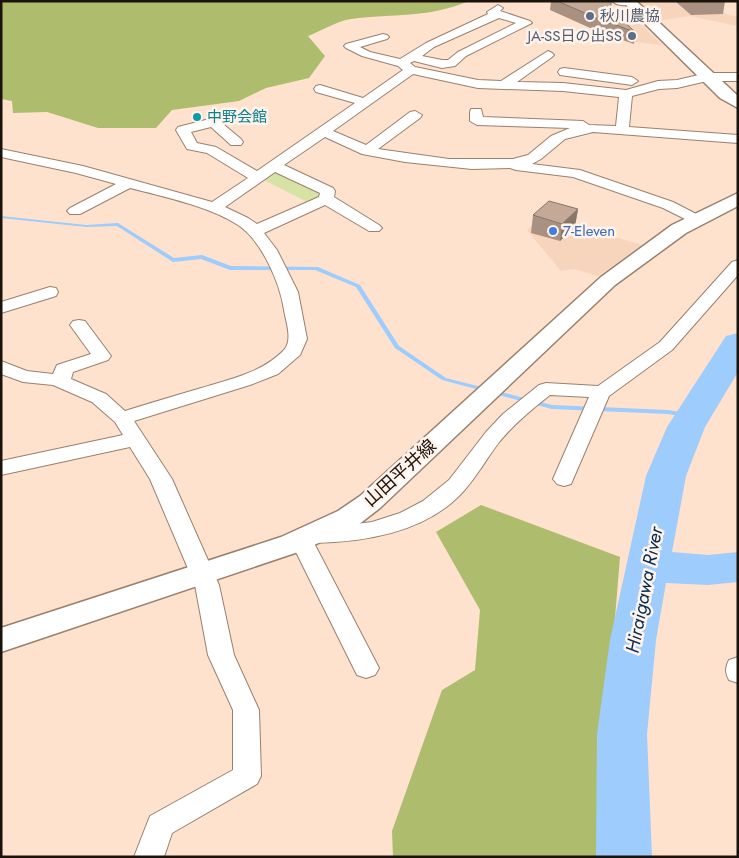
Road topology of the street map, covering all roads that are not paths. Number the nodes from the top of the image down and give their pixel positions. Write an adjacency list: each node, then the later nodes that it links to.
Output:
1 (618, 1): 2 (street)
2 (628, 2): 8 (main road)
3 (382, 37): 5 (street)
4 (548, 55): 9 (street)
5 (409, 63): 5 (street); 9 (street); 13 (street)
6 (564, 72): 10 (street)
7 (738, 76): 8 (street)
8 (707, 77): 10 (street); 14 (main road)
9 (505, 84): 12 (street)
10 (658, 84): 12 (street)
11 (320, 89): 13 (street)
12 (626, 94): 21 (street)
13 (364, 102): 20 (street)
14 (738, 102)
15 (476, 112): 19 (street)
16 (415, 115): 24 (street)
17 (233, 118): 18 (street)
18 (214, 123): 23 (street); 28 (street)
19 (589, 129): 21 (street); 26 (street)
20 (323, 130): 24 (street); 27 (street)
21 (622, 130): 22 (street)
22 (738, 139)
23 (236, 142)
24 (366, 151): 26 (street)
25 (1, 154): 29 (street)
26 (506, 164): 34 (street)
27 (274, 166): 28 (street); 30 (street)
28 (258, 177): 32 (street)
29 (128, 183): 32 (street); 33 (street)
30 (326, 199): 35 (street); 36 (street)
31 (738, 199): 34 (main road, 山田平井線)
32 (214, 208): 36 (street)
33 (75, 212)
34 (697, 220): 48 (main road, 山田平井線)
35 (374, 228)
36 (255, 231): 44 (street)
37 (738, 265): 43 (street)
38 (50, 292): 39 (street)
39 (1, 308)
40 (79, 326): 42 (street)
41 (1, 367): 42 (street)
42 (61, 381): 44 (street)
43 (598, 397): 47 (street); 48 (street)
44 (122, 418): 45 (street)
45 (136, 439): 46 (street); 49 (street)
46 (1, 468)
47 (564, 479)
48 (308, 538): 49 (main road, 山田平井線); 52 (street)
49 (202, 574): 50 (main road, 山田平井線); 54 (street)
50 (1, 640)
51 (738, 667): 53 (street)
52 (366, 668)
53 (738, 674)
54 (149, 857)

